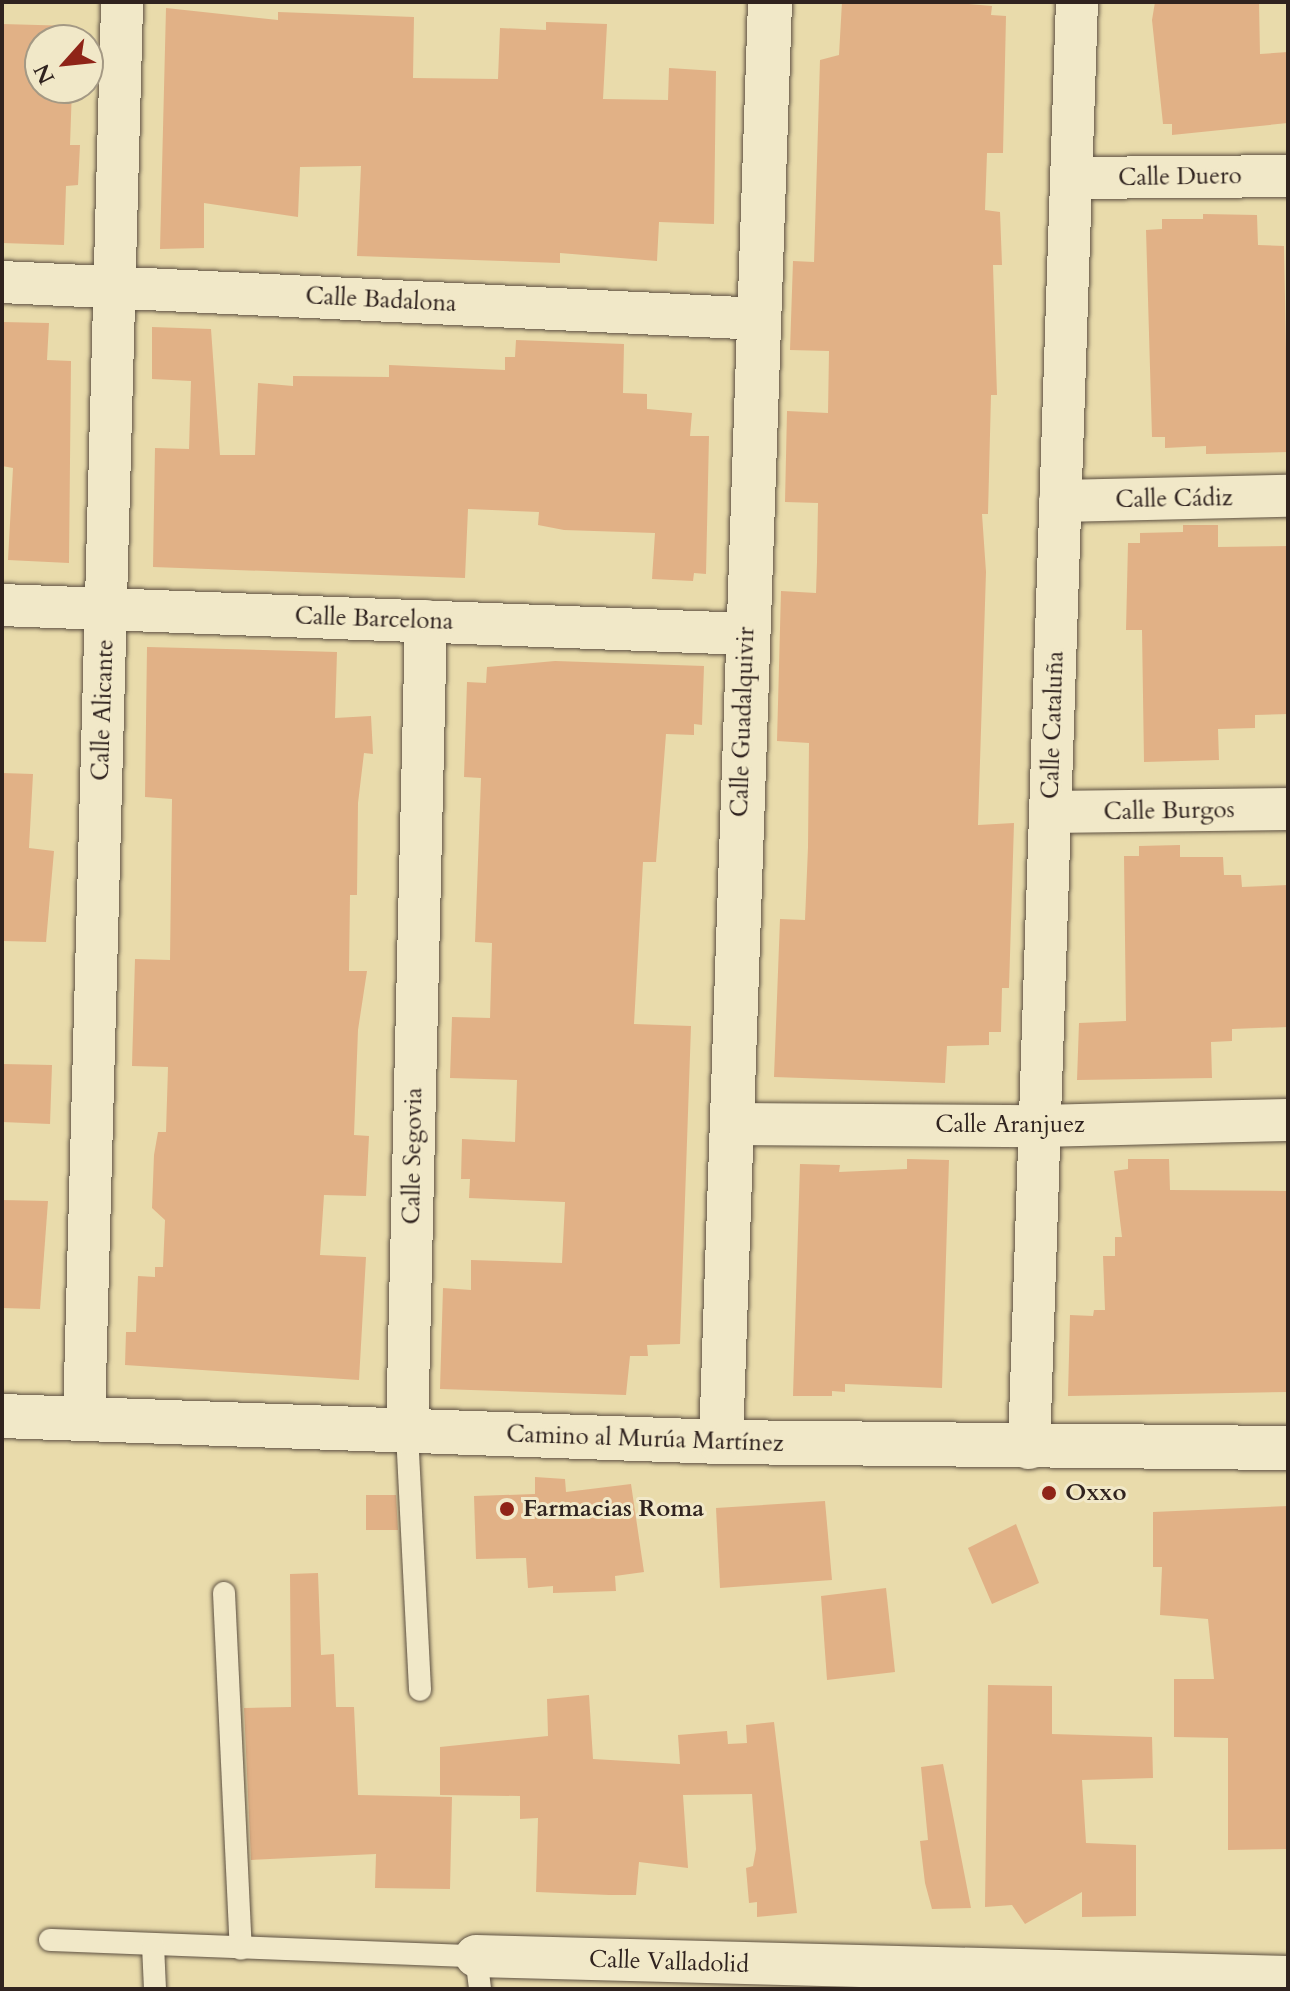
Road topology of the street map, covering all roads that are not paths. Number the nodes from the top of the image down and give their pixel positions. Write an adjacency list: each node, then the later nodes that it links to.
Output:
1 (122, 2): 7 (street, Calle Alicante)
2 (770, 2): 8 (street, Calle Guadalquivir)
3 (1077, 2): 5 (street, Calle Cataluña)
4 (1288, 176): 5 (street, Calle Duero)
5 (1071, 178): 10 (street, Calle Cataluña)
6 (2, 282): 7 (street, Calle Badalona)
7 (115, 287): 8 (street, Calle Badalona); 12 (street, Calle Alicante)
8 (760, 319): 14 (street, Calle Guadalquivir)
9 (1288, 496): 10 (street, Calle Cádiz)
10 (1060, 501): 16 (street, Calle Cataluña)
11 (2, 605): 12 (street, Calle Barcelona)
12 (106, 609): 13 (street, Calle Barcelona); 21 (street, Calle Alicante)
13 (426, 621): 14 (street, Calle Barcelona); 22 (street, Calle Segovia)
14 (746, 634): 18 (street, Calle Guadalquivir)
15 (1288, 809): 16 (street, Calle Burgos)
16 (1050, 812): 19 (street, Calle Cataluña)
17 (1288, 1120): 19 (street, Calle Aranjuez)
18 (732, 1124): 19 (street, Calle Aranjuez); 23 (street, Calle Guadalquivir)
19 (1040, 1126): 24 (street, Calle Cataluña)
20 (2, 1416): 21 (street, Camino al Murúa Martínez)
21 (84, 1419): 22 (street, Camino al Murúa Martínez)
22 (407, 1433): 23 (street, Camino al Murúa Martínez); 27 (lane, Calle Segovia)
23 (721, 1442): 24 (street, Camino al Murúa Martínez)
24 (1029, 1448): 25 (street, Camino al Murúa Martínez)
25 (1288, 1448)
26 (224, 1593): 30 (lane)
27 (420, 1690)
28 (50, 1940): 29 (lane, Calle Valladolid)
29 (153, 1945): 30 (lane, Calle Valladolid); 33 (lane)
30 (241, 1949): 31 (lane, Calle Valladolid)
31 (478, 1973): 32 (street, Calle Valladolid)
32 (1271, 1981)
33 (155, 1989)

